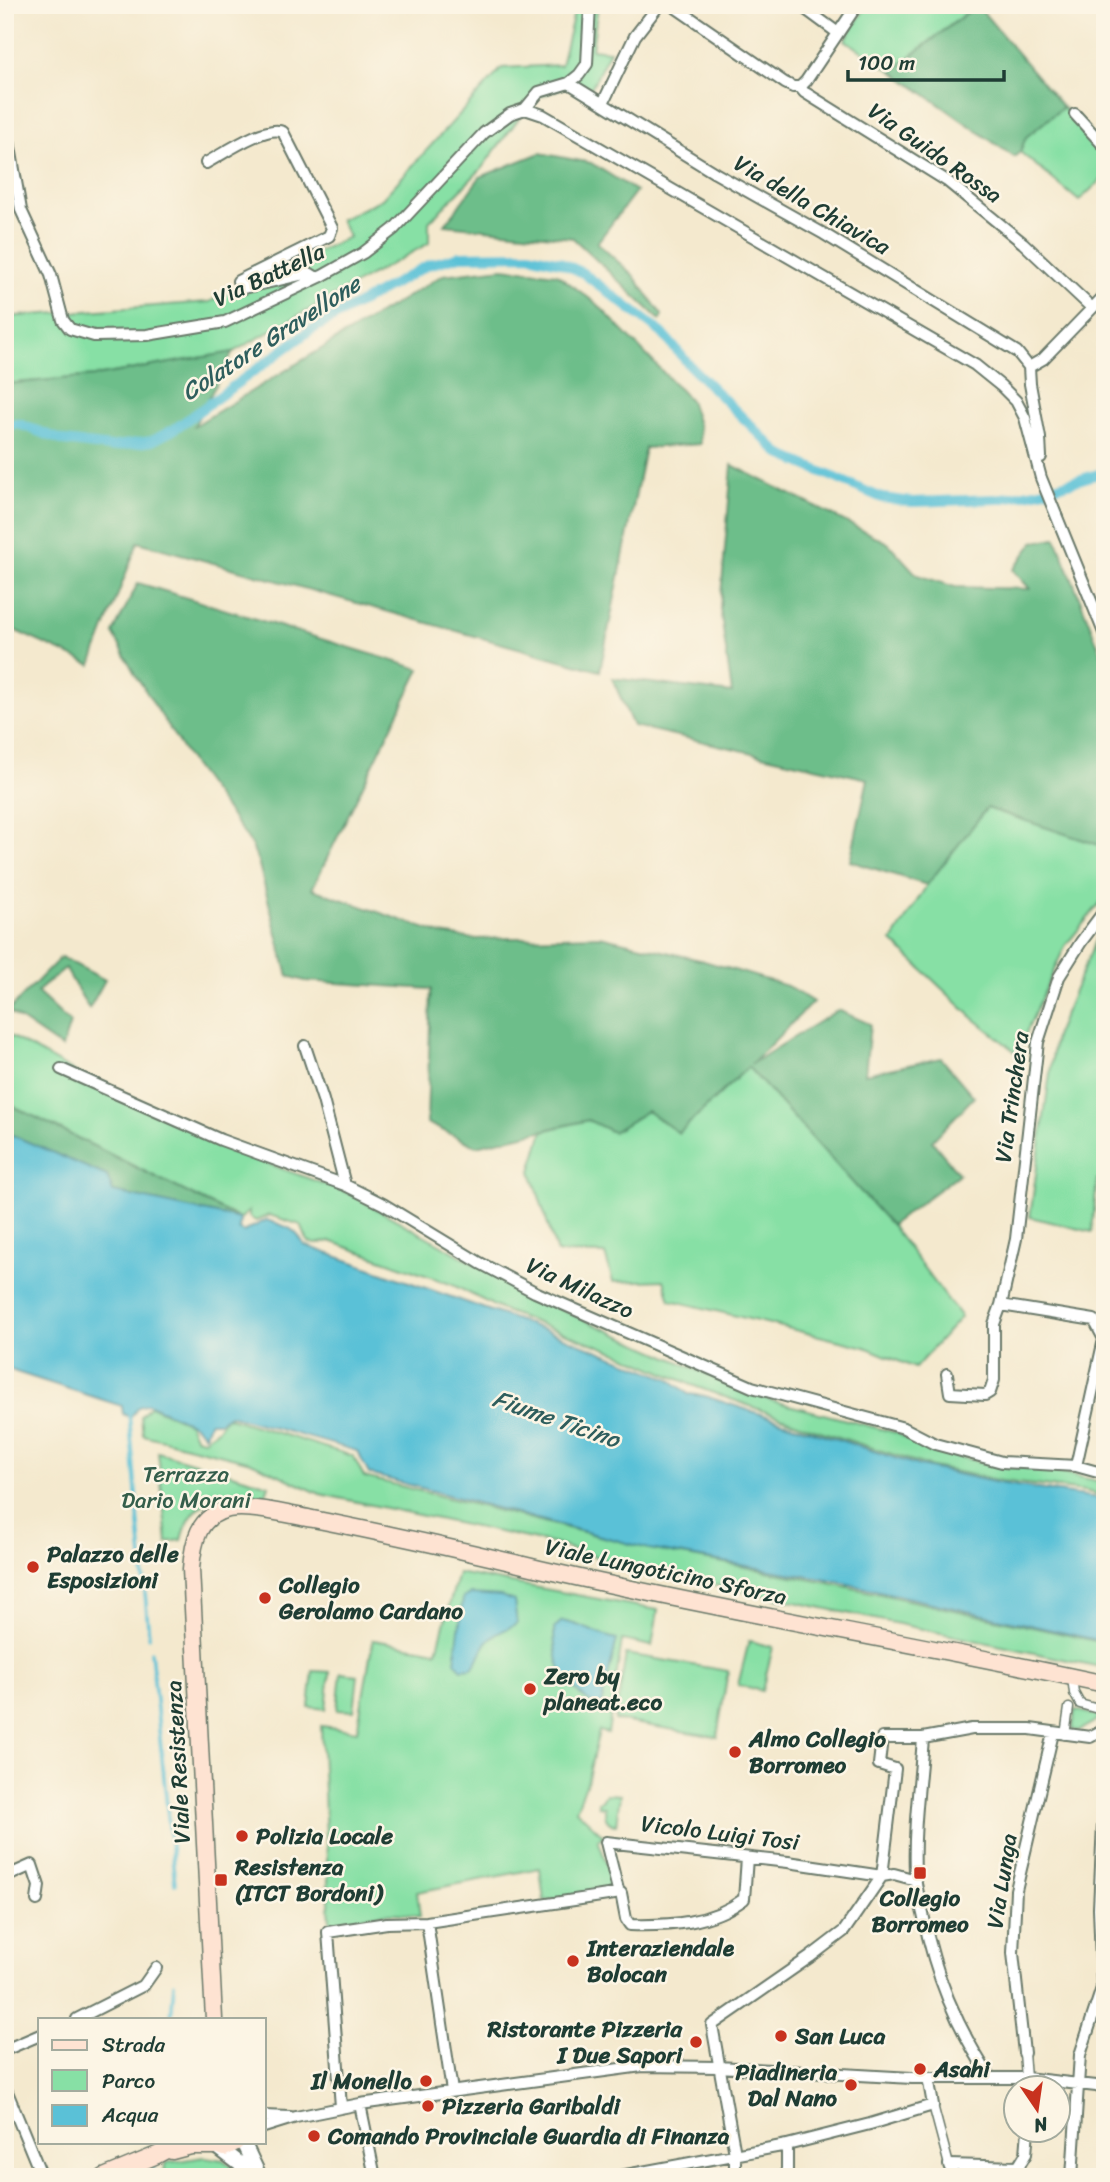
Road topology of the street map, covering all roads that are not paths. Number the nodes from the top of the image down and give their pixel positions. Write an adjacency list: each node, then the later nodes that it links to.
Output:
1 (590, 5): 7 (street)
2 (659, 5): 9 (street)
3 (672, 5): 8 (street, Via Guido Rossa)
4 (800, 5): 6 (street)
5 (857, 5): 6 (street)
6 (838, 33): 8 (street)
7 (569, 83): 9 (street, Via della Chiavica); 10 (street, Via Battella)
8 (800, 87): 17 (street, Via Guido Rossa)
9 (603, 103): 18 (street, Via della Chiavica)
10 (525, 109): 15 (street, Via Battella); 19 (street)
11 (1075, 114): 13 (street)
12 (5, 118): 15 (street, Via Battella)
13 (1105, 147)
14 (206, 163): 15 (street)
15 (317, 278)
16 (1105, 295): 17 (street)
17 (1093, 308): 18 (street)
18 (1029, 368): 19 (street)
19 (1041, 478): 20 (street)
20 (1105, 635)
21 (1105, 910): 25 (street, Via Trinchera)
22 (305, 1046): 24 (street)
23 (61, 1069): 24 (street, Via Milazzo)
24 (345, 1185): 27 (street, Via Milazzo)
25 (1001, 1305): 26 (street, Via Trinchera); 27 (street)
26 (947, 1374)
27 (1076, 1466): 28 (street, Via Milazzo)
28 (1105, 1474)
29 (219, 1512): 30 (main road, Viale Lungoticino Sforza); 48 (main road, Viale Resistenza)
30 (1072, 1677): 31 (main road, Viale Lungoticino Sforza); 33 (street)
31 (1105, 1685)
32 (1069, 1708): 36 (street)
33 (1105, 1711)
34 (1105, 1729): 36 (street)
35 (1053, 1733): 36 (street); 37 (street); 51 (street, Via Lunga)
36 (1065, 1735)
37 (923, 1738): 40 (street); 42 (street)
38 (1105, 1782): 58 (street)
39 (747, 1858): 40 (street, Vicolo Luigi Tosi); 43 (street); 43 (street, Vicolo Luigi Tosi)
40 (882, 1876): 42 (street, Vicolo Luigi Tosi); 52 (street)
41 (5, 1877): 44 (street)
42 (916, 1881): 55 (street)
43 (620, 1894): 45 (street)
44 (37, 1900)
45 (427, 1922): 61 (street); 64 (street)
46 (156, 1969): 47 (street)
47 (79, 2018)
48 (214, 2018)
49 (38, 2036): 50 (street)
50 (5, 2050)
51 (1024, 2053): 53 (street, Via Lunga)
52 (722, 2069): 54 (street); 61 (street); 75 (street)
53 (1025, 2074)
54 (928, 2077): 55 (street); 63 (street)
55 (990, 2077): 56 (street)
56 (1002, 2079)
57 (1072, 2083): 58 (street)
58 (1077, 2083): 60 (street); 87 (street)
59 (5, 2087): 79 (street)
60 (1105, 2087)
61 (452, 2091): 62 (street)
62 (360, 2104): 64 (street); 82 (street)
63 (933, 2105): 74 (street); 77 (street)
64 (341, 2107): 66 (street)
65 (266, 2116): 66 (street)
66 (296, 2117): 67 (street)
67 (266, 2126)
68 (177, 2144): 76 (main road)
69 (234, 2144): 73 (main road)
70 (244, 2144): 81 (street)
71 (255, 2144): 81 (street)
72 (1027, 2144): 78 (street)
73 (215, 2145): 76 (main road); 81 (street)
74 (787, 2145): 75 (street); 85 (street)
75 (735, 2154): 83 (street); 84 (street)
76 (156, 2155): 80 (main road)
77 (949, 2165): 78 (street); 86 (street)
78 (1018, 2172)
79 (42, 2177)
80 (104, 2177)
81 (259, 2177)
82 (375, 2177)
83 (615, 2177)
84 (734, 2177)
85 (787, 2177)
86 (954, 2177)
87 (1072, 2177)

